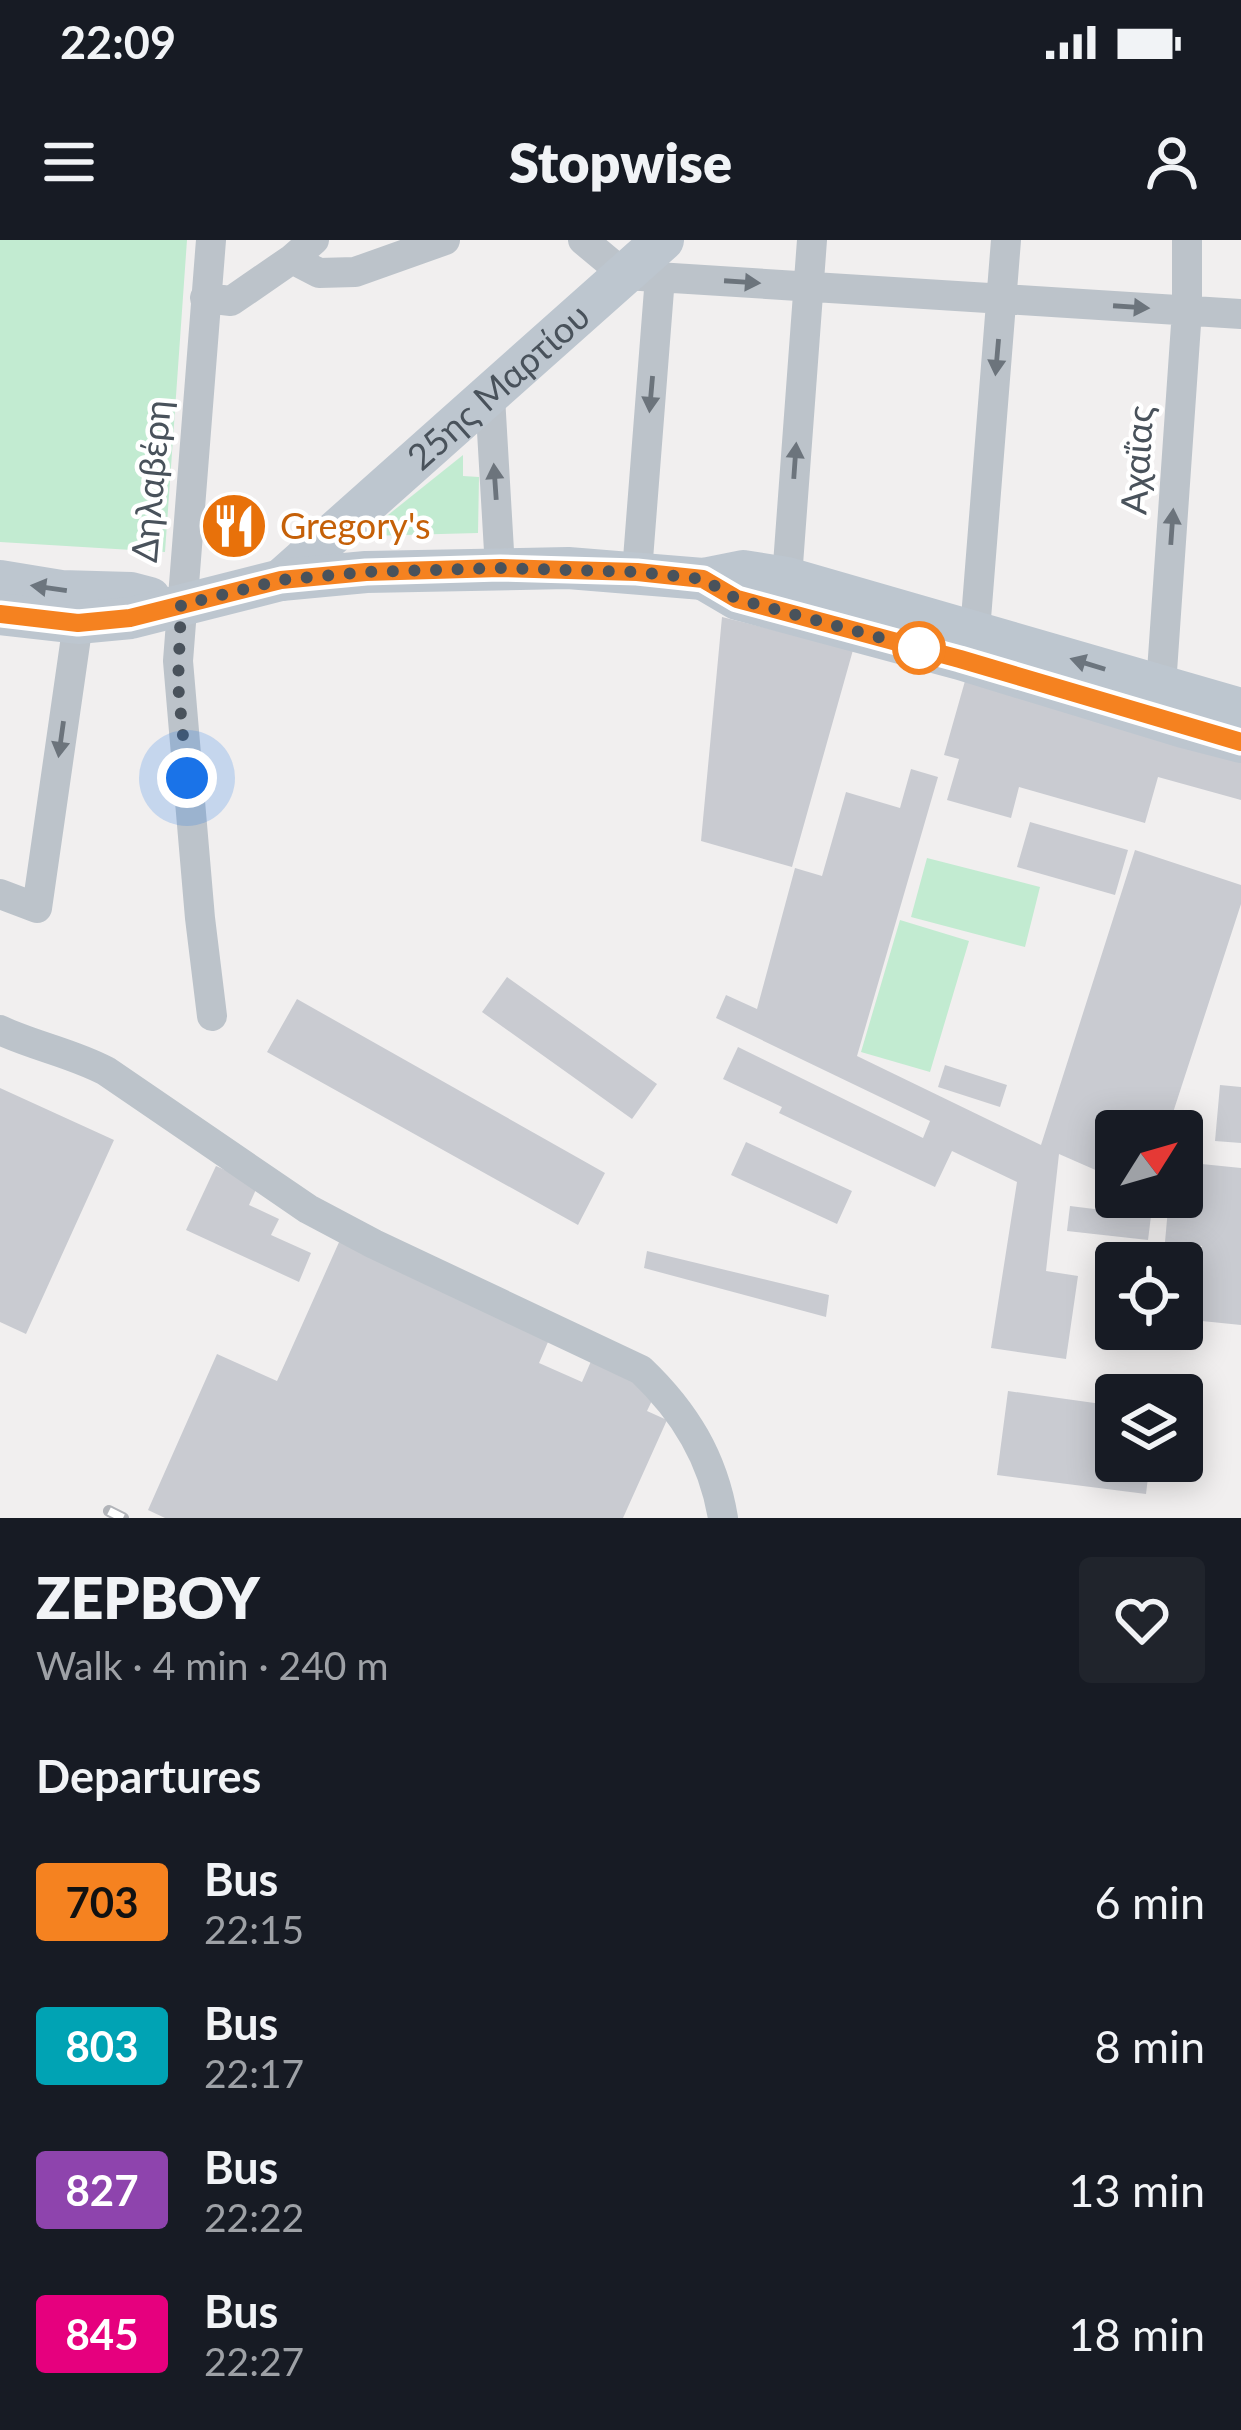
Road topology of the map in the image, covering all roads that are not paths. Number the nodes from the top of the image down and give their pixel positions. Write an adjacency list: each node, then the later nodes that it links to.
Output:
1 (211, 240): 10 (street, Δηλαβέρη)
2 (445, 240): 7 (street)
3 (583, 240): 8 (street)
4 (812, 240): 9 (street)
5 (1006, 240): 11 (street)
6 (1187, 240): 12 (street, Αχαΐας)
7 (303, 249): 10 (street)
8 (649, 264): 9 (street, one-way to 9); 14 (main road, 25ης Μαρτίου); 16 (street, one-way to 16)
9 (808, 286): 11 (street); 17 (street, one-way to 9)
10 (206, 298): 21 (street, Δηλαβέρη)
11 (1002, 298): 12 (street, one-way to 12); 24 (street, one-way to 24)
12 (1187, 310): 13 (street); 25 (street, Αχαΐας, one-way to 12)
13 (1241, 314)
14 (490, 397): 15 (street, one-way to 14); 19 (main road, 25ης Μαρτίου)
15 (500, 568): 16 (main road); 19 (main road)
16 (637, 572): 18 (main road)
17 (787, 578): 18 (main road); 24 (main road)
18 (703, 579): 27 (main road)
19 (281, 580): 21 (main road)
20 (0, 581): 21 (main road, one-way to 20)
21 (181, 605): 23 (main road); 29 (street, Δηλαβέρη)
22 (0, 614): 23 (main road)
23 (78, 623): 28 (street, one-way to 28)
24 (975, 631): 25 (main road, one-way to 24)
25 (1160, 686): 26 (main road)
26 (1241, 709)
27 (1241, 742)
28 (0, 894)
29 (212, 1016)
30 (0, 1030): 31 (street)
31 (723, 1518)

